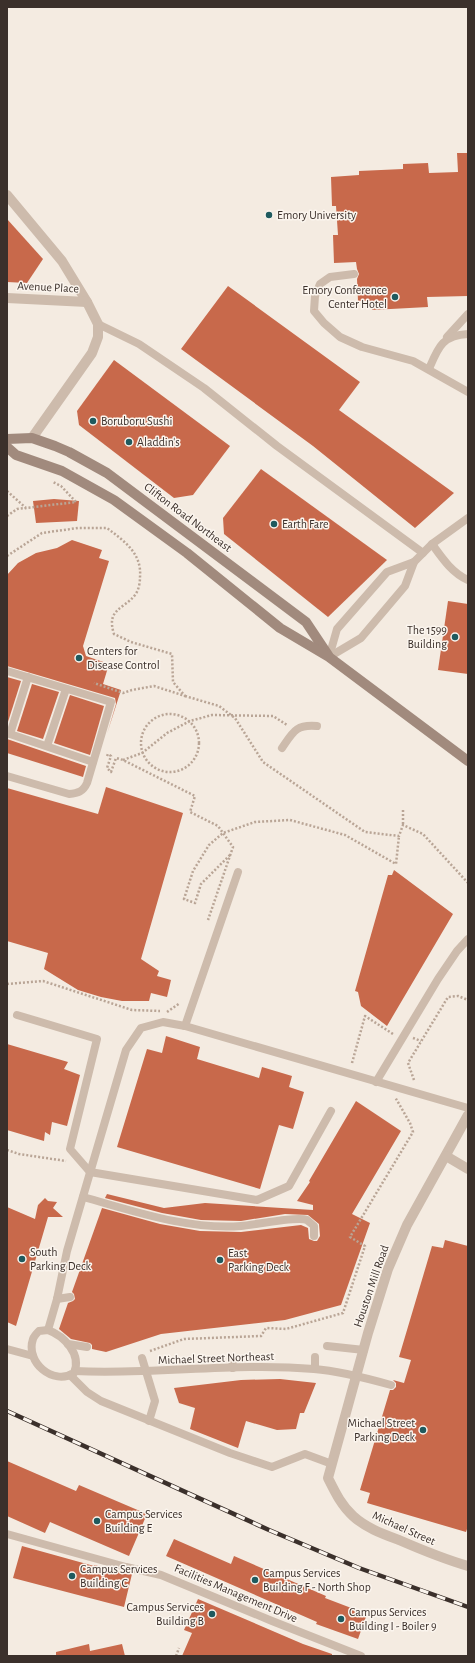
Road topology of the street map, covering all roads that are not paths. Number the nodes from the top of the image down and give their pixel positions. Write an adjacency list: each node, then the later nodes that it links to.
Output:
1 (7, 196): 4 (street)
2 (354, 274): 9 (lane)
3 (7, 298): 4 (street, Avenue Place)
4 (87, 302): 6 (street)
5 (468, 314): 8 (lane)
6 (98, 324): 11 (street); 16 (lane)
7 (468, 334): 8 (lane)
8 (443, 342): 9 (lane)
9 (429, 369): 10 (lane)
10 (468, 392)
11 (32, 438): 12 (main road, Clifton Road Northeast); 19 (main road, Clifton Road Northeast)
12 (7, 439)
13 (7, 447): 19 (main road, Clifton Road Northeast)
14 (468, 518): 15 (lane)
15 (432, 544): 16 (lane); 18 (lane)
16 (423, 553): 17 (lane)
17 (414, 562): 19 (lane); 19 (lane)
18 (468, 580)
19 (329, 656): 27 (main road, Clifton Road Northeast)
20 (7, 671): 21 (lane)
21 (28, 677): 22 (lane); 24 (lane)
22 (66, 689): 25 (lane); 28 (lane)
23 (317, 726): 26 (lane)
24 (9, 733): 25 (lane)
25 (47, 746): 28 (lane)
26 (282, 748)
27 (468, 761)
28 (92, 765): 29 (lane)
29 (7, 776)
30 (238, 872): 33 (lane)
31 (468, 939): 34 (lane)
32 (17, 1015): 40 (lane)
33 (186, 1026): 34 (lane); 40 (lane)
34 (376, 1082): 35 (lane)
35 (468, 1108)
36 (331, 1111): 40 (lane)
37 (468, 1115): 38 (street, Houston Mill Road)
38 (446, 1156): 39 (street); 50 (street, Houston Mill Road)
39 (468, 1169)
40 (90, 1172): 41 (lane)
41 (83, 1196): 42 (lane); 44 (lane)
42 (314, 1236)
43 (70, 1298): 44 (lane)
44 (57, 1299): 45 (lane)
45 (48, 1330): 46 (lane); 51 (lane)
46 (68, 1344): 48 (lane); 58 (lane)
47 (327, 1346): 50 (lane)
48 (87, 1347)
49 (7, 1349): 51 (lane)
50 (364, 1350): 59 (street, Houston Mill Road)
51 (33, 1356): 58 (lane)
52 (315, 1357): 56 (lane)
53 (142, 1358): 57 (lane)
54 (232, 1358): 55 (lane)
55 (232, 1368): 56 (lane, Michael Street Northeast); 57 (lane, Michael Street Northeast)
56 (315, 1369): 59 (lane, Michael Street Northeast)
57 (146, 1372): 58 (lane, Michael Street Northeast); 61 (lane)
58 (73, 1373): 61 (lane)
59 (356, 1375): 60 (lane, Michael Street Northeast); 62 (street, Houston Mill Road)
60 (391, 1385)
61 (149, 1421): 62 (lane)
62 (332, 1464): 63 (street, Houston Mill Road)
63 (328, 1478): 65 (street, Michael Street)
64 (7, 1534): 66 (lane, Facilities Management Drive)
65 (468, 1566)
66 (361, 1656)

